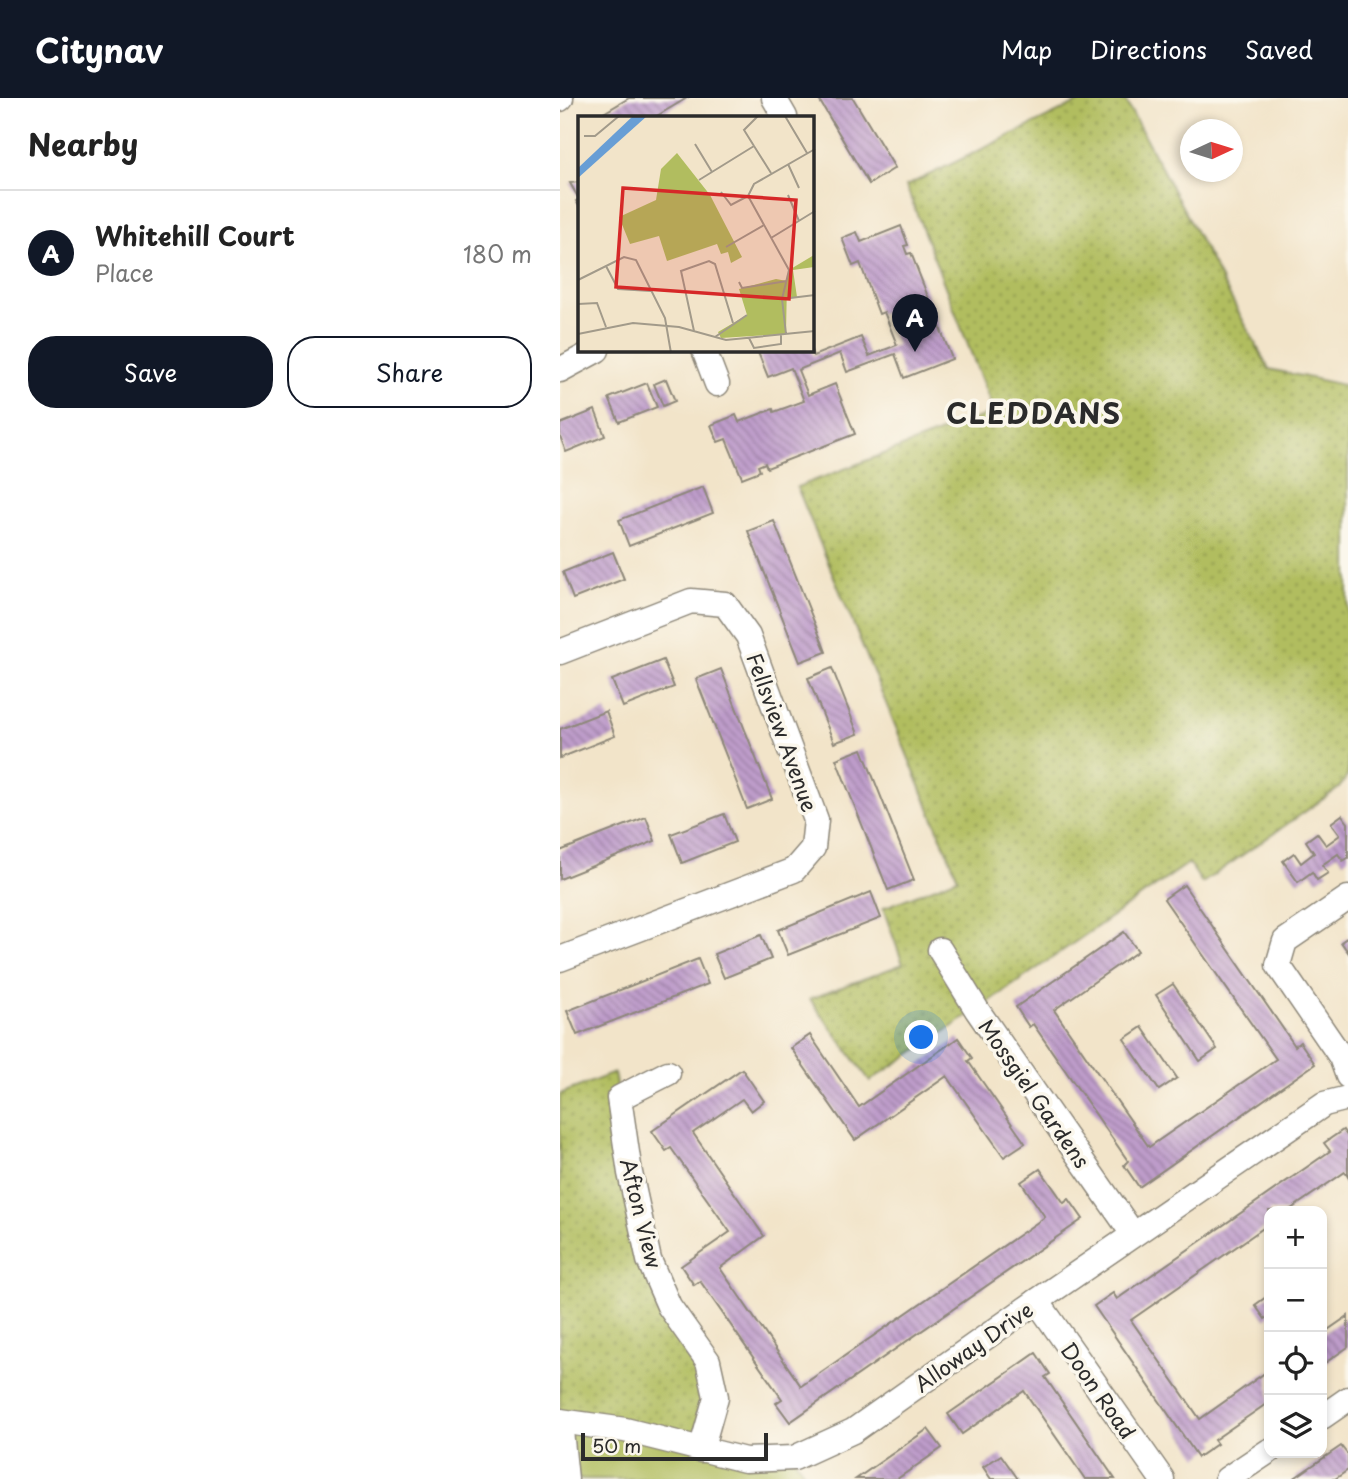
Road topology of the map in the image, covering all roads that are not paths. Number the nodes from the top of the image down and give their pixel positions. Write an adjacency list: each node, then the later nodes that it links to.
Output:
1 (774, 98): 2 (street)
2 (784, 116)
3 (593, 352): 5 (street)
4 (705, 352): 6 (street)
5 (560, 370)
6 (717, 384)
7 (560, 652): 10 (street, Fellsview Avenue)
8 (1348, 898): 12 (street)
9 (940, 950): 14 (street, Mossgiel Gardens)
10 (560, 959)
11 (668, 1073): 19 (street, Afton View)
12 (1348, 1076)
13 (1348, 1098): 14 (street, Alloway Drive)
14 (1133, 1234): 15 (street, Alloway Drive)
15 (1037, 1301): 19 (street, Alloway Drive); 22 (street, Doon Road)
16 (1348, 1399): 17 (street)
17 (1327, 1413)
18 (560, 1421): 19 (street, Alloway Drive); 21 (street)
19 (701, 1450)
20 (1264, 1454): 23 (street)
21 (566, 1479)
22 (1162, 1479)
23 (1227, 1479)

